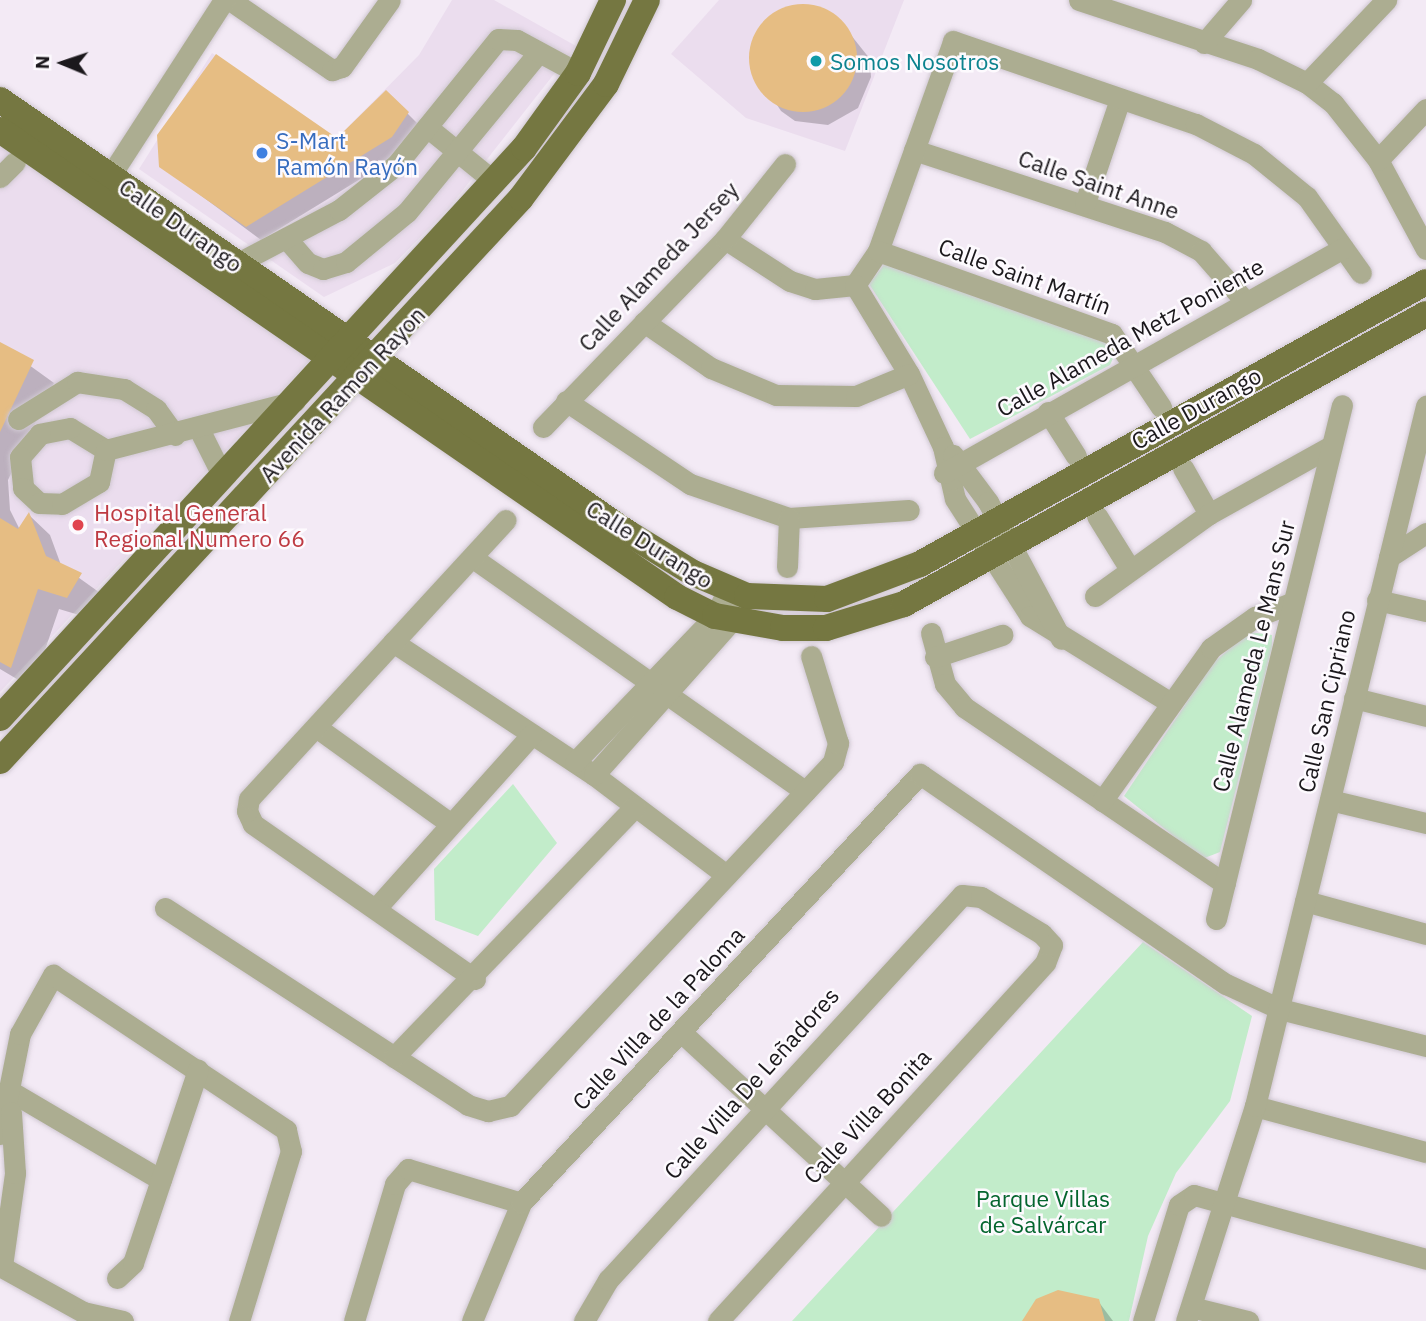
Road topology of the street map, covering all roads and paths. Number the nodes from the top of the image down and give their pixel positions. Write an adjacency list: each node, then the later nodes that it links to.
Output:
1 (224, 0): 22 (street)
2 (230, 0): 3 (street)
3 (390, 0)
4 (613, 0): 11 (main road, Avenida Ramon Rayon)
5 (647, 0): 40 (main road, Avenida Ramon Rayon)
6 (1241, 0): 9 (street)
7 (1386, 0): 12 (street)
8 (1088, 1): 9 (street)
9 (1204, 43): 12 (street)
10 (539, 51): 11 (street); 16 (street); 19 (street)
11 (578, 73): 23 (main road, Avenida Ramon Rayon)
12 (1307, 83): 20 (street)
13 (1120, 99): 18 (street); 25 (street); 28 (street)
14 (0, 100): 22 (main road, Calle Durango)
15 (1426, 109): 20 (street)
16 (427, 127): 19 (street); 26 (street)
17 (0, 130): 24 (main road, Calle Durango)
18 (914, 150): 25 (street, Calle Saint Anne); 30 (street)
19 (460, 154): 23 (street); 26 (street)
20 (1378, 160): 29 (street)
21 (785, 164): 27 (street, Calle Alameda Jersey)
22 (110, 174): 24 (street); 31 (main road, Calle Durango)
23 (495, 182): 38 (main road, Avenida Ramon Rayon)
24 (97, 198): 39 (main road, Calle Durango)
25 (1085, 203): 35 (street, Calle Saint Anne)
26 (286, 238): 31 (street)
27 (725, 239): 34 (street); 37 (street, Calle Alameda Jersey)
28 (1343, 248): 32 (street); 35 (street, Calle Alameda Metz Poniente)
29 (1426, 249)
30 (878, 251): 34 (street); 41 (street, Calle Saint Martín)
31 (236, 264): 38 (main road, Calle Durango)
32 (1361, 273)
33 (1426, 282): 68 (main road, Calle Durango)
34 (855, 285): 42 (street)
35 (1245, 302): 41 (street, Calle Alameda Metz Poniente)
36 (1426, 314): 68 (main road, Calle Durango)
37 (644, 322): 42 (street); 45 (street, Calle Alameda Jersey)
38 (349, 340): 39 (main road, Avenida Ramon Rayon); 40 (main road, Calle Durango)
39 (330, 360): 43 (main road, Calle Durango); 44 (main road, Avenida Ramon Rayon)
40 (374, 360): 43 (main road, Avenida Ramon Rayon); 74 (main road, Calle Durango)
41 (1136, 365): 48 (street, Calle Saint Martín); 49 (street, Calle Alameda Metz Poniente)
42 (909, 374): 55 (street)
43 (356, 380): 79 (main road, Avenida Ramon Rayon); 80 (main road, Calle Durango)
44 (298, 400): 52 (street); 61 (main road, Avenida Ramon Rayon)
45 (566, 401): 51 (street, Calle Alameda Jersey); 65 (street)
46 (1342, 405): 54 (street, Calle Alameda Le Mans Sur)
47 (1426, 406): 69 (street, Calle San Cipriano)
48 (1161, 407)
49 (1048, 412): 57 (street); 58 (street, Calle Alameda Metz Poniente)
50 (18, 419): 53 (street)
51 (543, 427)
52 (199, 429): 53 (street); 61 (street)
53 (175, 435): 56 (street)
54 (1331, 446): 63 (street); 77 (street, Calle Alameda Le Mans Sur)
55 (943, 447): 58 (street); 60 (street)
56 (106, 450)
57 (1076, 456)
58 (963, 462): 60 (street, Calle Alameda Metz Poniente); 68 (street)
59 (1183, 468): 63 (street)
60 (944, 473): 68 (street)
61 (222, 475): 73 (main road, Avenida Ramon Rayon)
62 (909, 510): 65 (street)
63 (1209, 514): 71 (street)
64 (1097, 516): 71 (street)
65 (789, 518): 72 (street)
66 (506, 520): 70 (street)
67 (1426, 533): 69 (street)
68 (994, 538): 74 (main road, Calle Durango); 80 (main road, Calle Durango); 91 (street)
69 (1389, 557): 76 (street, Calle San Cipriano)
70 (473, 558): 83 (street); 87 (street)
71 (1128, 566): 75 (street)
72 (787, 568)
73 (113, 593): 79 (main road); 86 (main road, Avenida Ramon Rayon)
74 (737, 593): 80 (street)
75 (1095, 596)
76 (1377, 600): 78 (street); 90 (street, Calle San Cipriano)
77 (1293, 603): 91 (street); 106 (street, Calle Alameda Le Mans Sur)
78 (1426, 611)
79 (136, 612): 88 (main road, Avenida Ramon Rayon)
80 (725, 619): 87 (street); 89 (street)
81 (932, 633): 85 (street)
82 (1002, 635): 85 (street)
83 (393, 642): 94 (street); 95 (street)
84 (811, 656): 99 (street)
85 (935, 657): 101 (street)
86 (42, 671): 88 (main road); 93 (main road, Avenida Ramon Rayon)
87 (651, 683): 89 (street); 97 (street)
88 (62, 694): 96 (main road, Avenida Ramon Rayon)
89 (669, 695): 98 (street); 99 (street)
90 (1354, 698): 92 (street); 100 (street, Calle San Cipriano)
91 (1171, 704): 101 (street)
92 (1426, 716)
93 (0, 718)
94 (316, 726): 104 (street); 109 (street)
95 (532, 734): 97 (street); 104 (street)
96 (0, 761)
97 (575, 762): 98 (street)
98 (594, 775): 102 (street)
99 (805, 791): 105 (street)
100 (1330, 800): 103 (street); 108 (street, Calle San Cipriano)
101 (1102, 801): 106 (street)
102 (635, 807): 105 (street); 113 (street)
103 (1426, 823)
104 (451, 824): 109 (street)
105 (726, 875): 117 (street)
106 (1224, 884): 111 (street, Calle Alameda Le Mans Sur)
107 (968, 892): 121 (street, Calle Villa De Leñadores); 125 (street, Calle Villa Bonita)
108 (1305, 901): 112 (street); 114 (street, Calle San Cipriano)
109 (377, 907): 113 (street)
110 (165, 908): 117 (street)
111 (1216, 919)
112 (1426, 934)
113 (475, 979): 117 (street)
114 (1280, 1009): 115 (street, Calle Villa de la Paloma); 116 (street); 120 (street, Calle San Cipriano)
115 (682, 1032): 121 (street); 126 (street, Calle Villa de la Paloma)
116 (1426, 1046)
117 (394, 1057)
118 (198, 1070): 119 (street); 124 (street); 135 (street)
119 (10, 1091): 122 (street); 124 (street); 130 (street)
120 (1255, 1106): 123 (street); 127 (street, Calle San Cipriano)
121 (760, 1109): 125 (street); 138 (street, Calle Villa De Leñadores)
122 (0, 1134)
123 (1426, 1152)
124 (161, 1180): 131 (street)
125 (841, 1181): 128 (street); 139 (street, Calle Villa Bonita)
126 (521, 1203): 136 (street); 137 (street, Calle Villa de la Paloma)
127 (1222, 1205): 129 (street); 132 (street, Calle San Cipriano); 140 (street)
128 (881, 1216)
129 (1426, 1259)
130 (1, 1266): 133 (street)
131 (117, 1278)
132 (1189, 1314): 141 (street)
133 (83, 1316): 134 (street)
134 (113, 1320)
135 (239, 1321)
136 (354, 1321)
137 (472, 1321)
138 (584, 1321)
139 (718, 1321)
140 (1143, 1321)
141 (1248, 1321)

